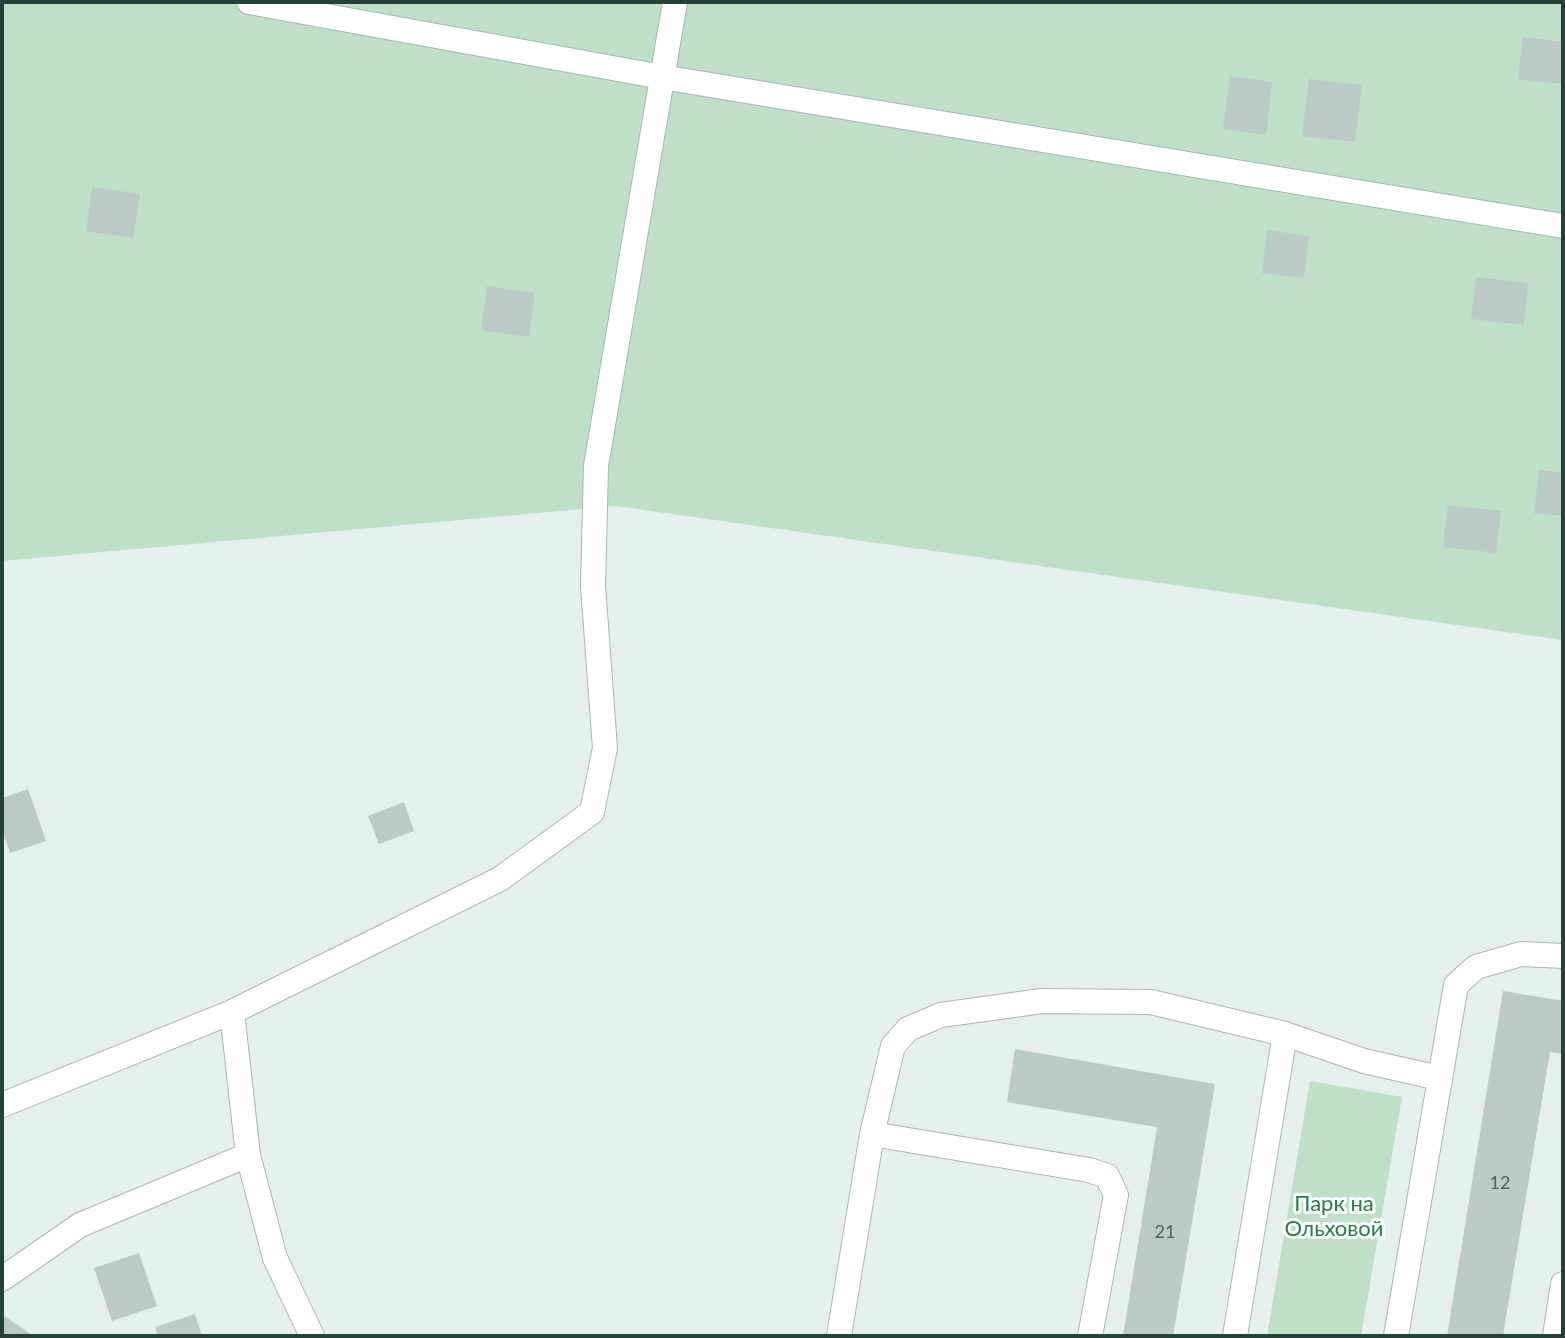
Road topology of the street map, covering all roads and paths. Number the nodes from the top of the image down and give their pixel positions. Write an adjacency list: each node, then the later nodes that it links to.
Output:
1 (249, 2): 3 (street)
2 (675, 2): 3 (street)
3 (662, 77): 4 (street); 6 (street)
4 (1563, 226)
5 (1563, 956): 8 (street)
6 (232, 1012): 9 (street); 11 (street)
7 (1285, 1034): 8 (street); 10 (street); 17 (street)
8 (1439, 1078): 18 (street)
9 (2, 1105)
10 (872, 1134): 15 (street); 16 (street)
11 (248, 1155): 12 (street); 14 (street)
12 (2, 1279)
13 (1563, 1284): 19 (street)
14 (312, 1336)
15 (839, 1336)
16 (1090, 1336)
17 (1235, 1336)
18 (1396, 1336)
19 (1555, 1336)

